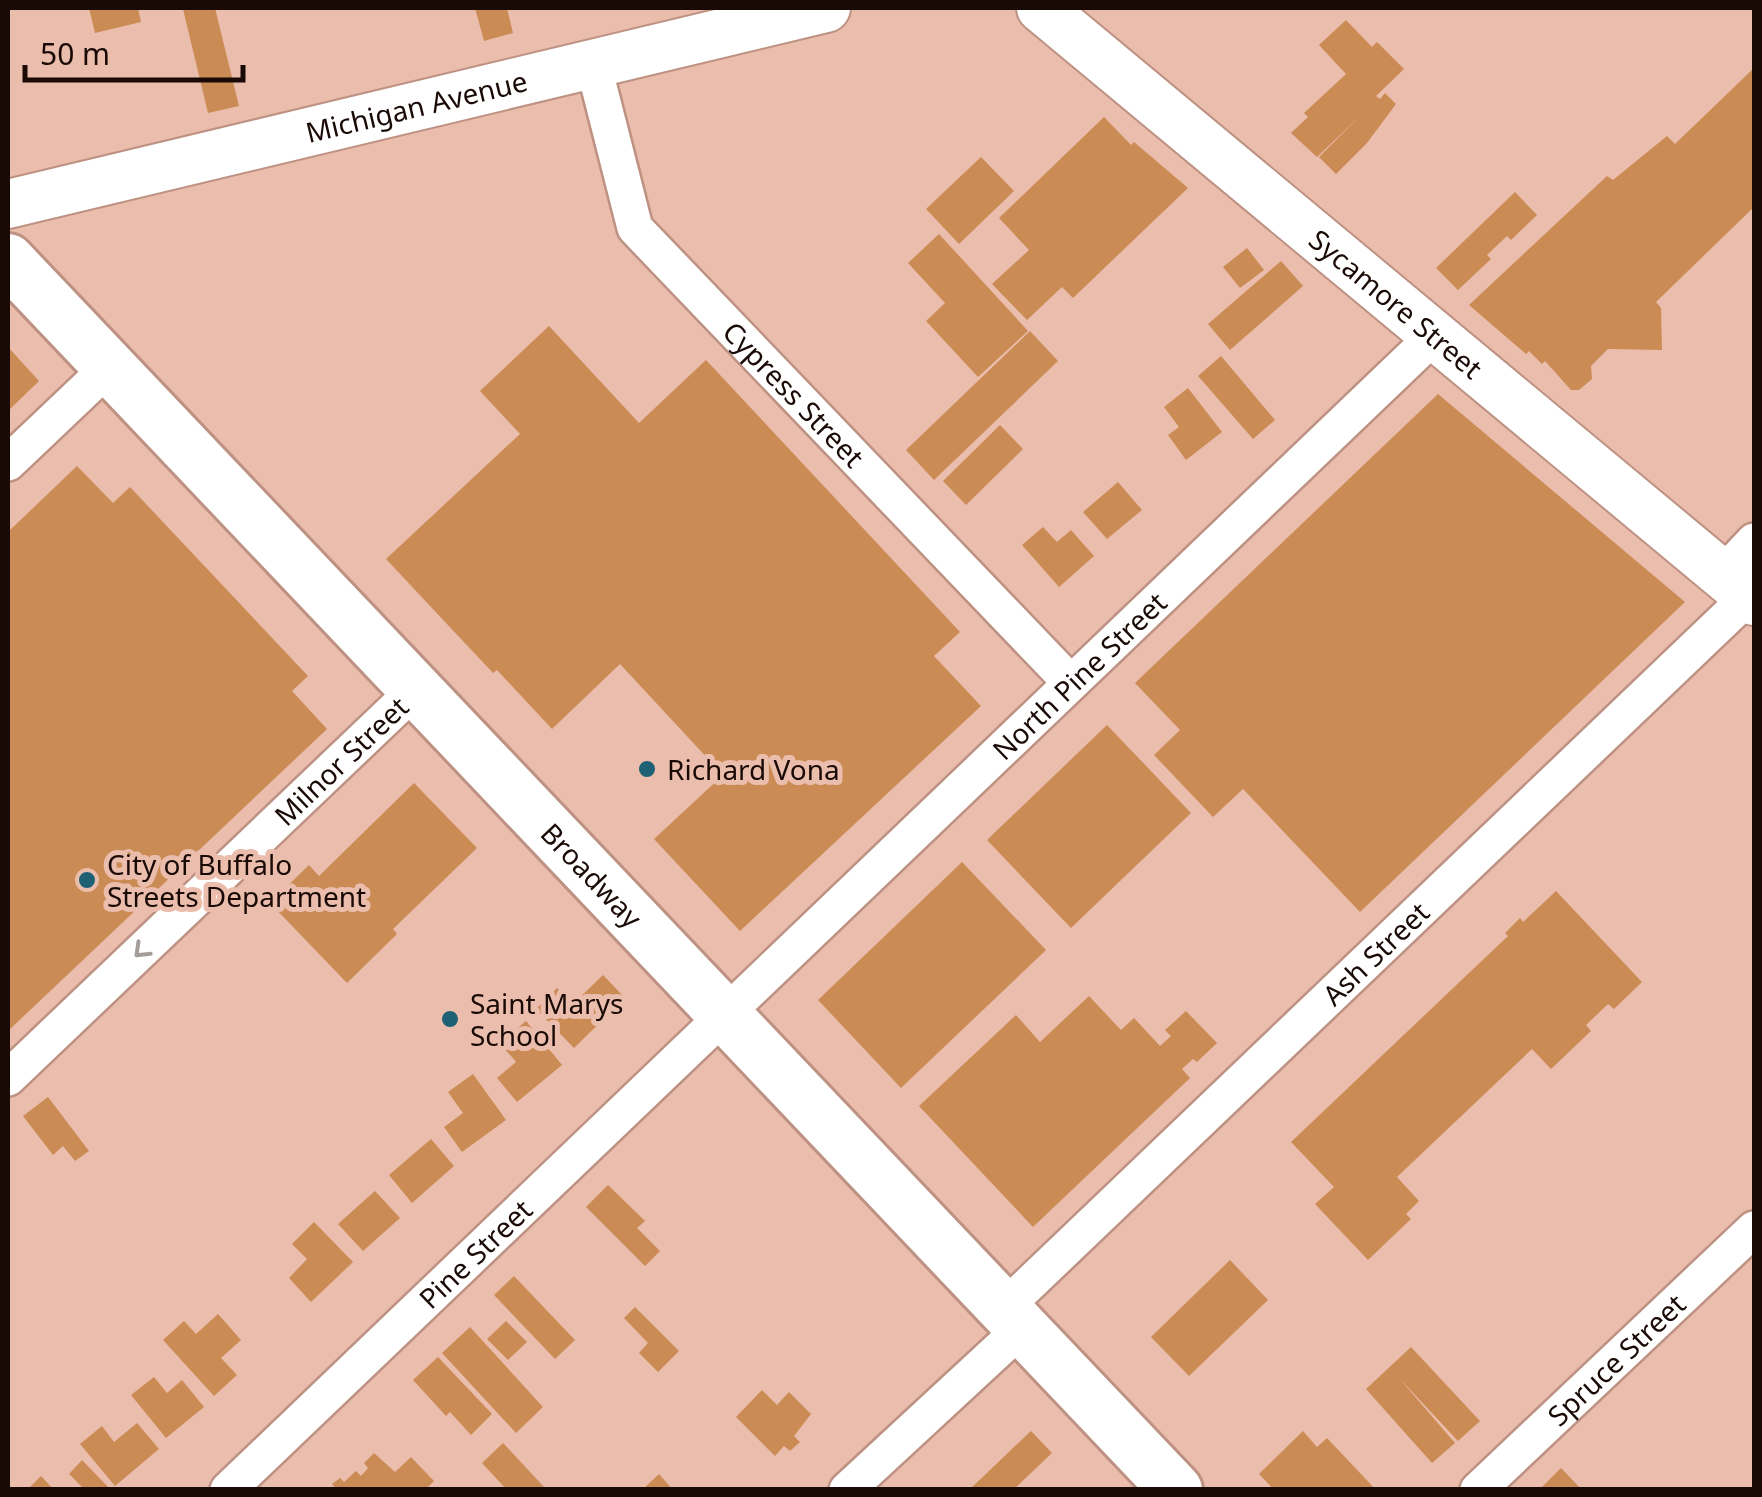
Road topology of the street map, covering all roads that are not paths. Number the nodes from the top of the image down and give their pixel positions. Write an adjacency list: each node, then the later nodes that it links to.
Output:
1 (826, 8): 3 (street, Michigan Avenue)
2 (1041, 8): 6 (street, Sycamore Street)
3 (593, 63): 4 (street, Michigan Avenue); 11 (street, Cypress Street)
4 (8, 204)
5 (8, 260): 7 (main road, Broadway)
6 (1434, 334): 10 (street, Sycamore Street); 11 (street, North Pine Street)
7 (109, 366): 8 (street); 12 (main road, Broadway)
8 (8, 463)
9 (1754, 540): 10 (street, Ash Street)
10 (1742, 590): 16 (street, Ash Street)
11 (1070, 682): 13 (street, North Pine Street)
12 (414, 690): 13 (main road, Broadway); 14 (street, Milnor Street, one-way to 14)
13 (724, 1016): 16 (main road, Broadway); 17 (street, Pine Street)
14 (8, 1078)
15 (1754, 1229): 20 (street, Spruce Street)
16 (1012, 1318): 18 (street, Ash Street); 19 (main road, Broadway)
17 (228, 1490)
18 (847, 1490)
19 (1176, 1490)
20 (1478, 1490)

